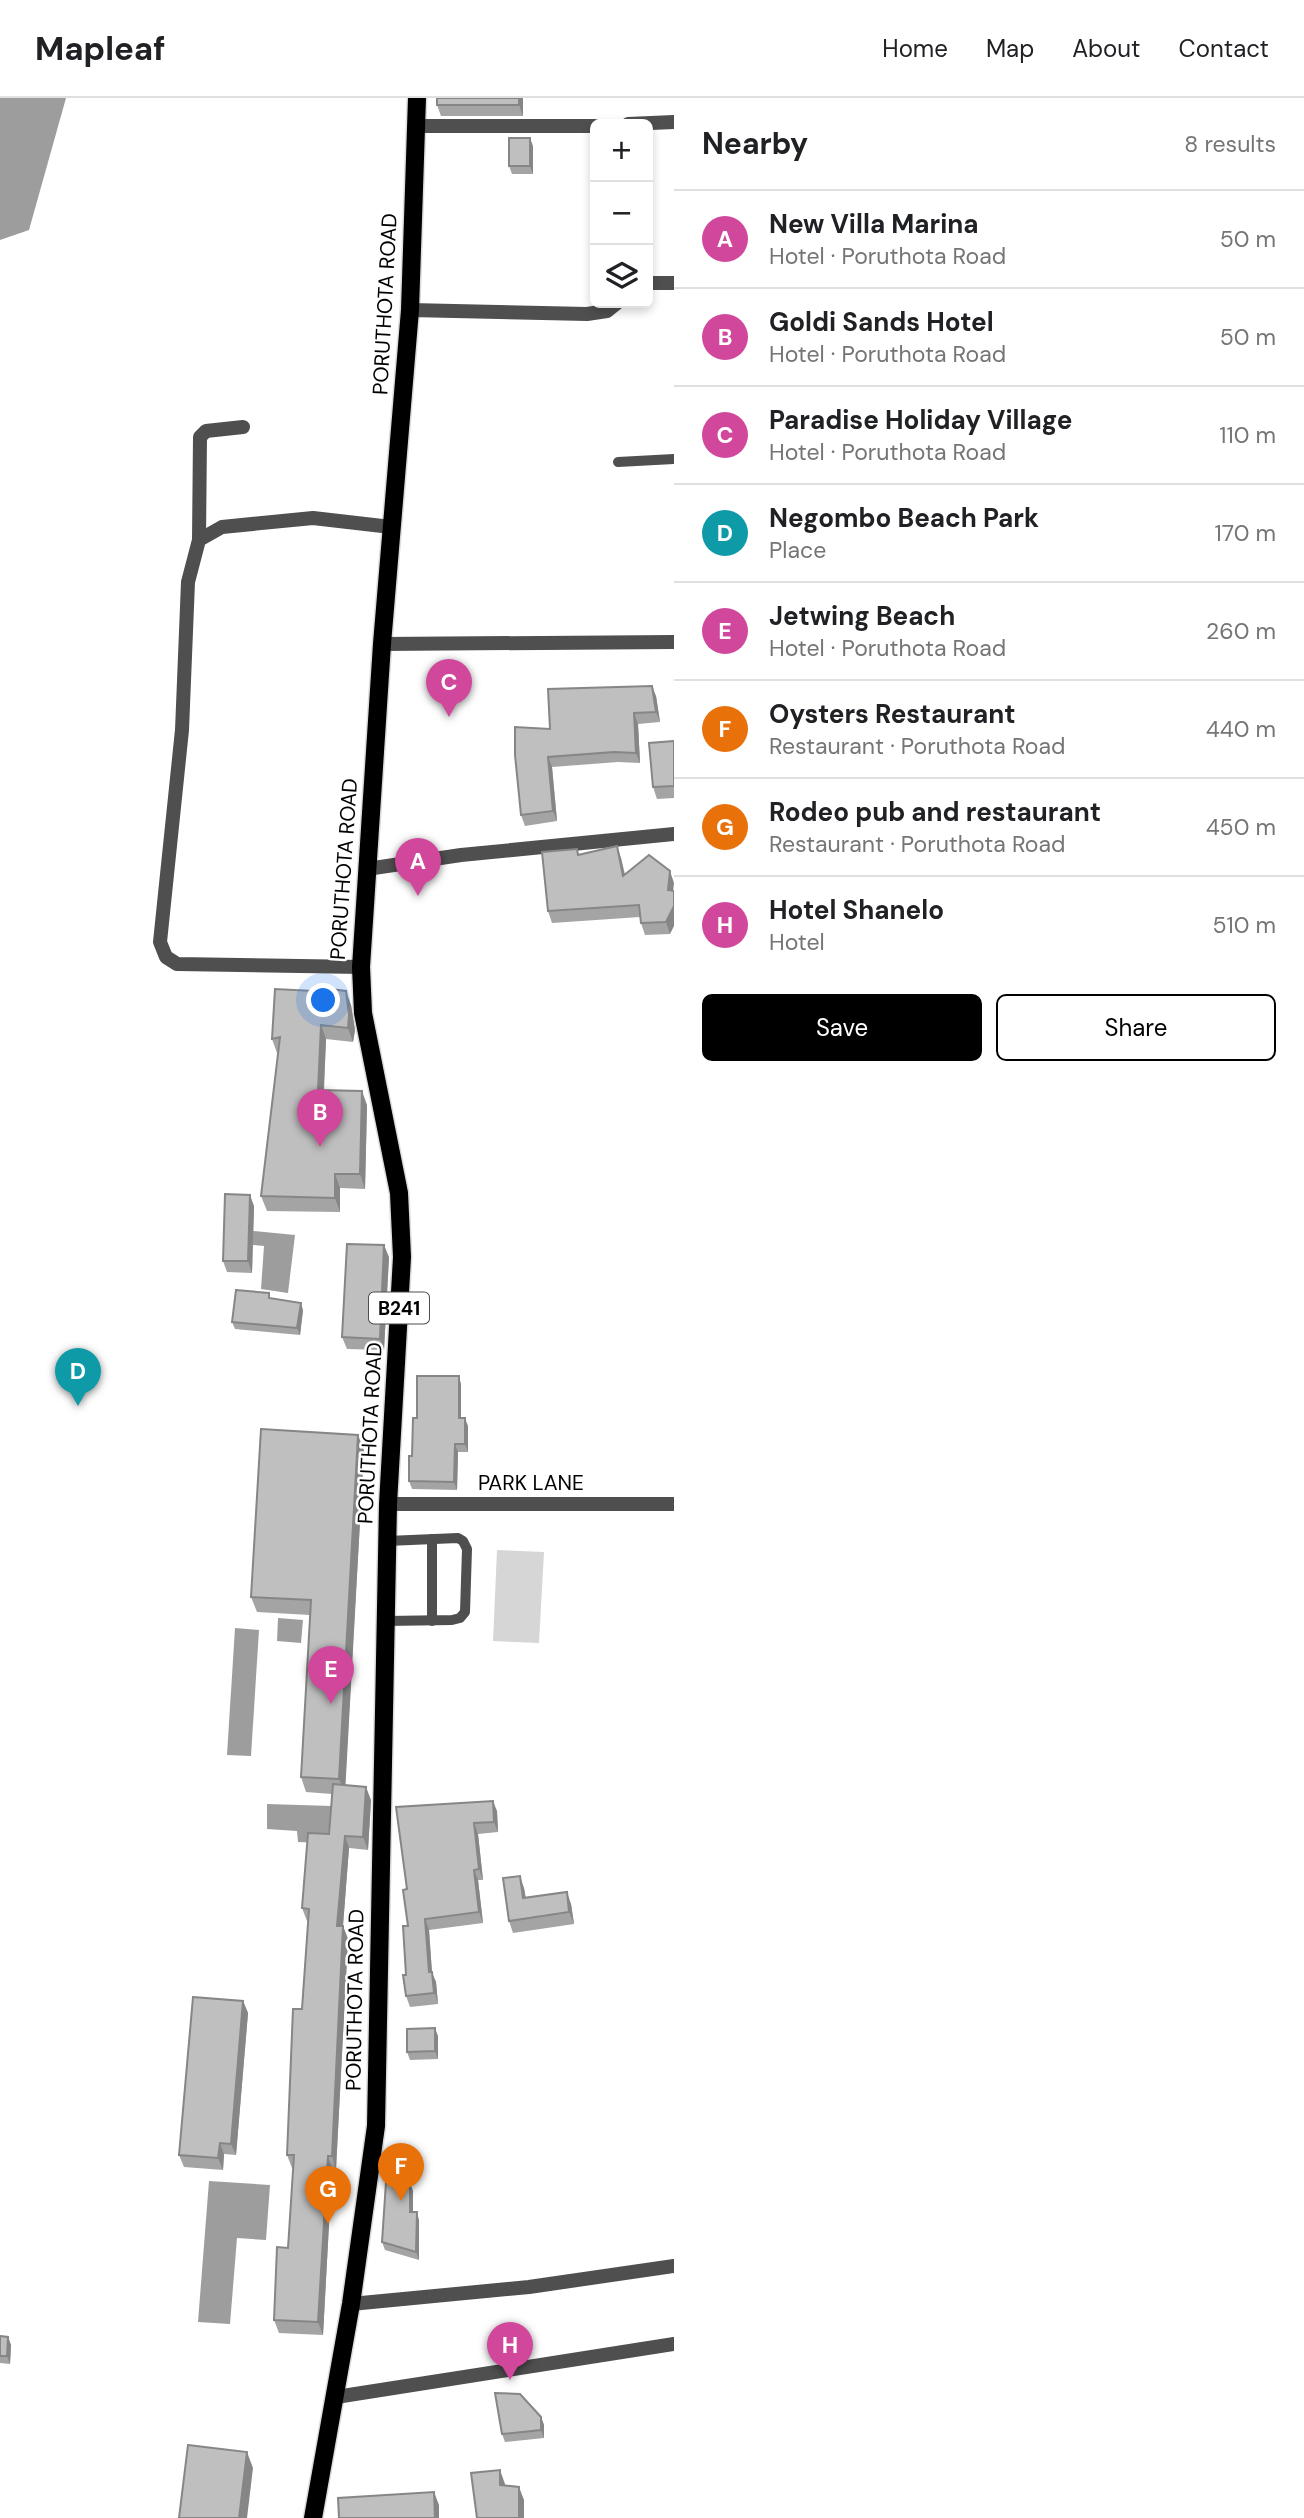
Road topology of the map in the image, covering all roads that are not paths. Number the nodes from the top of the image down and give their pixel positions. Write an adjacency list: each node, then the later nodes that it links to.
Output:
1 (416, 98): 4 (main road, PORUTHOTA ROAD / B241)
2 (674, 122): 3 (street)
3 (653, 123)
4 (415, 126): 5 (street); 9 (main road, PORUTHOTA ROAD / B241)
5 (590, 126)
6 (674, 282): 7 (street)
7 (653, 283)
8 (611, 308): 9 (street)
9 (410, 310): 13 (main road, PORUTHOTA ROAD / B241)
10 (243, 427): 14 (street)
11 (674, 459): 12 (lane)
12 (618, 462)
13 (391, 527): 14 (street); 16 (main road, PORUTHOTA ROAD / B241)
14 (199, 540): 19 (street)
15 (674, 642): 16 (street)
16 (382, 644): 18 (main road, PORUTHOTA ROAD / B241)
17 (674, 834): 18 (street)
18 (367, 869): 19 (main road, PORUTHOTA ROAD / B241)
19 (360, 967): 20 (main road, PORUTHOTA ROAD / B241)
20 (388, 1504): 21 (street, PARK LANE); 23 (main road, PORUTHOTA ROAD / B241)
21 (674, 1504)
22 (432, 1539): 23 (lane); 25 (lane); 25 (lane)
23 (387, 1541): 24 (main road, PORUTHOTA ROAD / B241)
24 (386, 1621): 25 (lane); 27 (main road, PORUTHOTA ROAD / B241)
25 (432, 1621)
26 (674, 2266): 27 (street)
27 (351, 2304): 29 (main road, PORUTHOTA ROAD / B241)
28 (674, 2344): 29 (street)
29 (336, 2397): 30 (main road, PORUTHOTA ROAD / B241)
30 (313, 2518)

